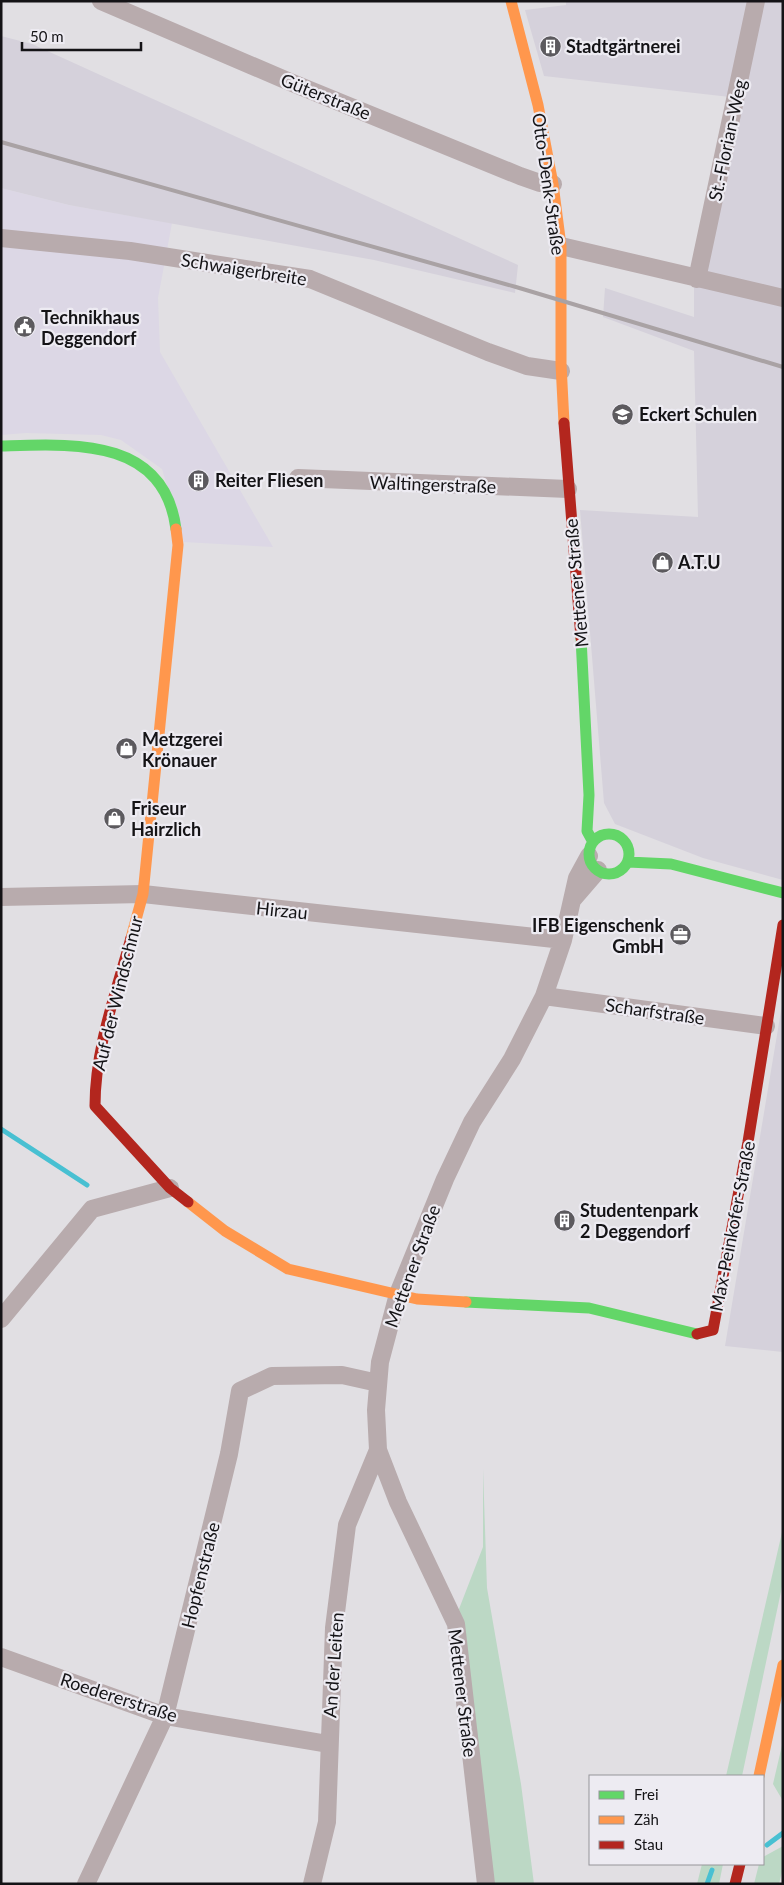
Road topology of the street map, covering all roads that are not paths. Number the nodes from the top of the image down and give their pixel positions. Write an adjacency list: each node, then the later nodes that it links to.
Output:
1 (101, 1): 4 (street, Güterstraße)
2 (510, 1): 5 (street, Otto-Denk-Straße)
3 (756, 1): 8 (street, St.-Florian-Weg)
4 (125, 5): 5 (street, Güterstraße)
5 (553, 184): 7 (street, Otto-Denk-Straße)
6 (1, 238): 10 (street, Schwaigerbreite)
7 (561, 246): 8 (street); 10 (street, Otto-Denk-Straße)
8 (697, 279): 9 (street)
9 (783, 298)
10 (561, 371): 13 (street, Mettener Straße)
11 (1, 446): 21 (street, Auf der Windschnur)
12 (298, 478): 13 (street, Waltingerstraße)
13 (568, 489): 14 (street, Mettener Straße)
14 (588, 795): 15 (street, Mettener Straße); 17 (street, Mettener Straße)
15 (603, 826): 16 (street); 17 (street)
16 (639, 849): 18 (street); 19 (street)
17 (594, 856): 18 (street); 24 (street, Mettener Straße)
18 (628, 862): 19 (street)
19 (671, 864): 20 (street)
20 (783, 893)
21 (143, 894): 22 (street, Hirzau); 24 (street, Hirzau); 27 (street, Auf der Windschnur)
22 (1, 897)
23 (783, 926): 26 (street, Max-Peinkofer-Straße)
24 (563, 940): 25 (street, Mettener Straße)
25 (544, 996): 26 (street, Scharfstraße); 28 (street, Mettener Straße)
26 (766, 1026): 28 (street, Max-Peinkofer-Straße)
27 (170, 1188): 28 (street, Auf der Windschnur); 29 (street)
28 (398, 1294): 30 (street, Mettener Straße)
29 (2, 1313)
30 (378, 1383): 31 (street, Mettener Straße); 34 (street, Hopfenstraße)
31 (378, 1450): 35 (street, An der Leiten); 40 (street, Mettener Straße)
32 (1, 1657): 34 (street, Roedererstraße)
33 (783, 1666): 36 (street)
34 (165, 1716): 35 (street, Roedererstraße); 38 (street, Hopfenstraße)
35 (328, 1744): 39 (street, An der Leiten)
36 (759, 1775)
37 (740, 1865): 41 (street)
38 (86, 1884)
39 (312, 1884)
40 (486, 1884)
41 (735, 1884)

